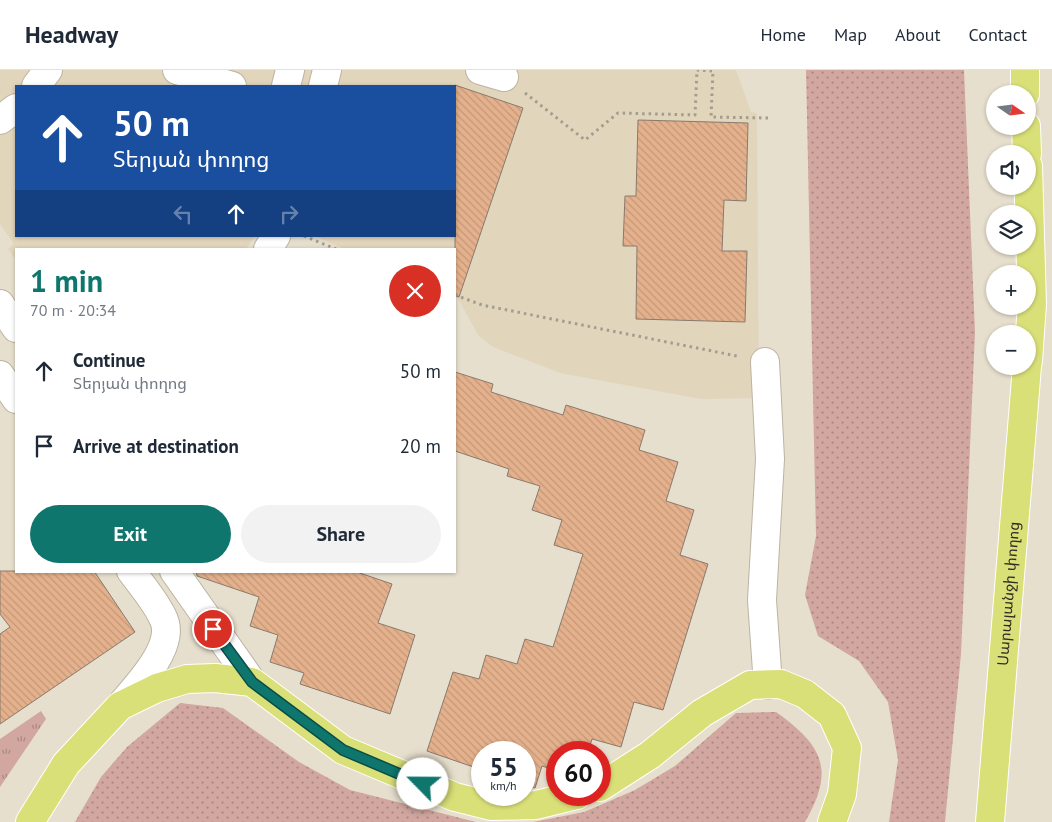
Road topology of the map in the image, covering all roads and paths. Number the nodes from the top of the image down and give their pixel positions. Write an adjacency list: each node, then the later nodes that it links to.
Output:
1 (48, 70): 7 (street)
2 (177, 70): 8 (street)
3 (290, 70): 9 (street)
4 (327, 70): 10 (street)
5 (1024, 70): 11 (main road)
6 (492, 73): 13 (path)
7 (37, 85)
8 (229, 85)
9 (286, 85)
10 (323, 85)
11 (1025, 85)
12 (15, 109): 14 (street)
13 (768, 118)
14 (0, 120)
15 (1029, 195): 22 (main road)
16 (275, 237): 18 (street)
17 (306, 237): 19 (path)
18 (269, 248)
19 (334, 248)
20 (456, 295): 24 (path)
21 (0, 304): 23 (street)
22 (1031, 325)
23 (15, 326)
24 (765, 362): 31 (street)
25 (0, 375): 27 (street)
26 (1026, 375): 37 (main road, Սարալանջի փողոց)
27 (15, 398)
28 (132, 573): 32 (street)
29 (175, 573): 30 (street)
30 (252, 682): 32 (main road); 34 (main road)
31 (768, 685): 33 (main road); 36 (main road)
32 (120, 706): 35 (main road)
33 (611, 780)
34 (546, 803)
35 (30, 822)
36 (832, 822)
37 (990, 822)

